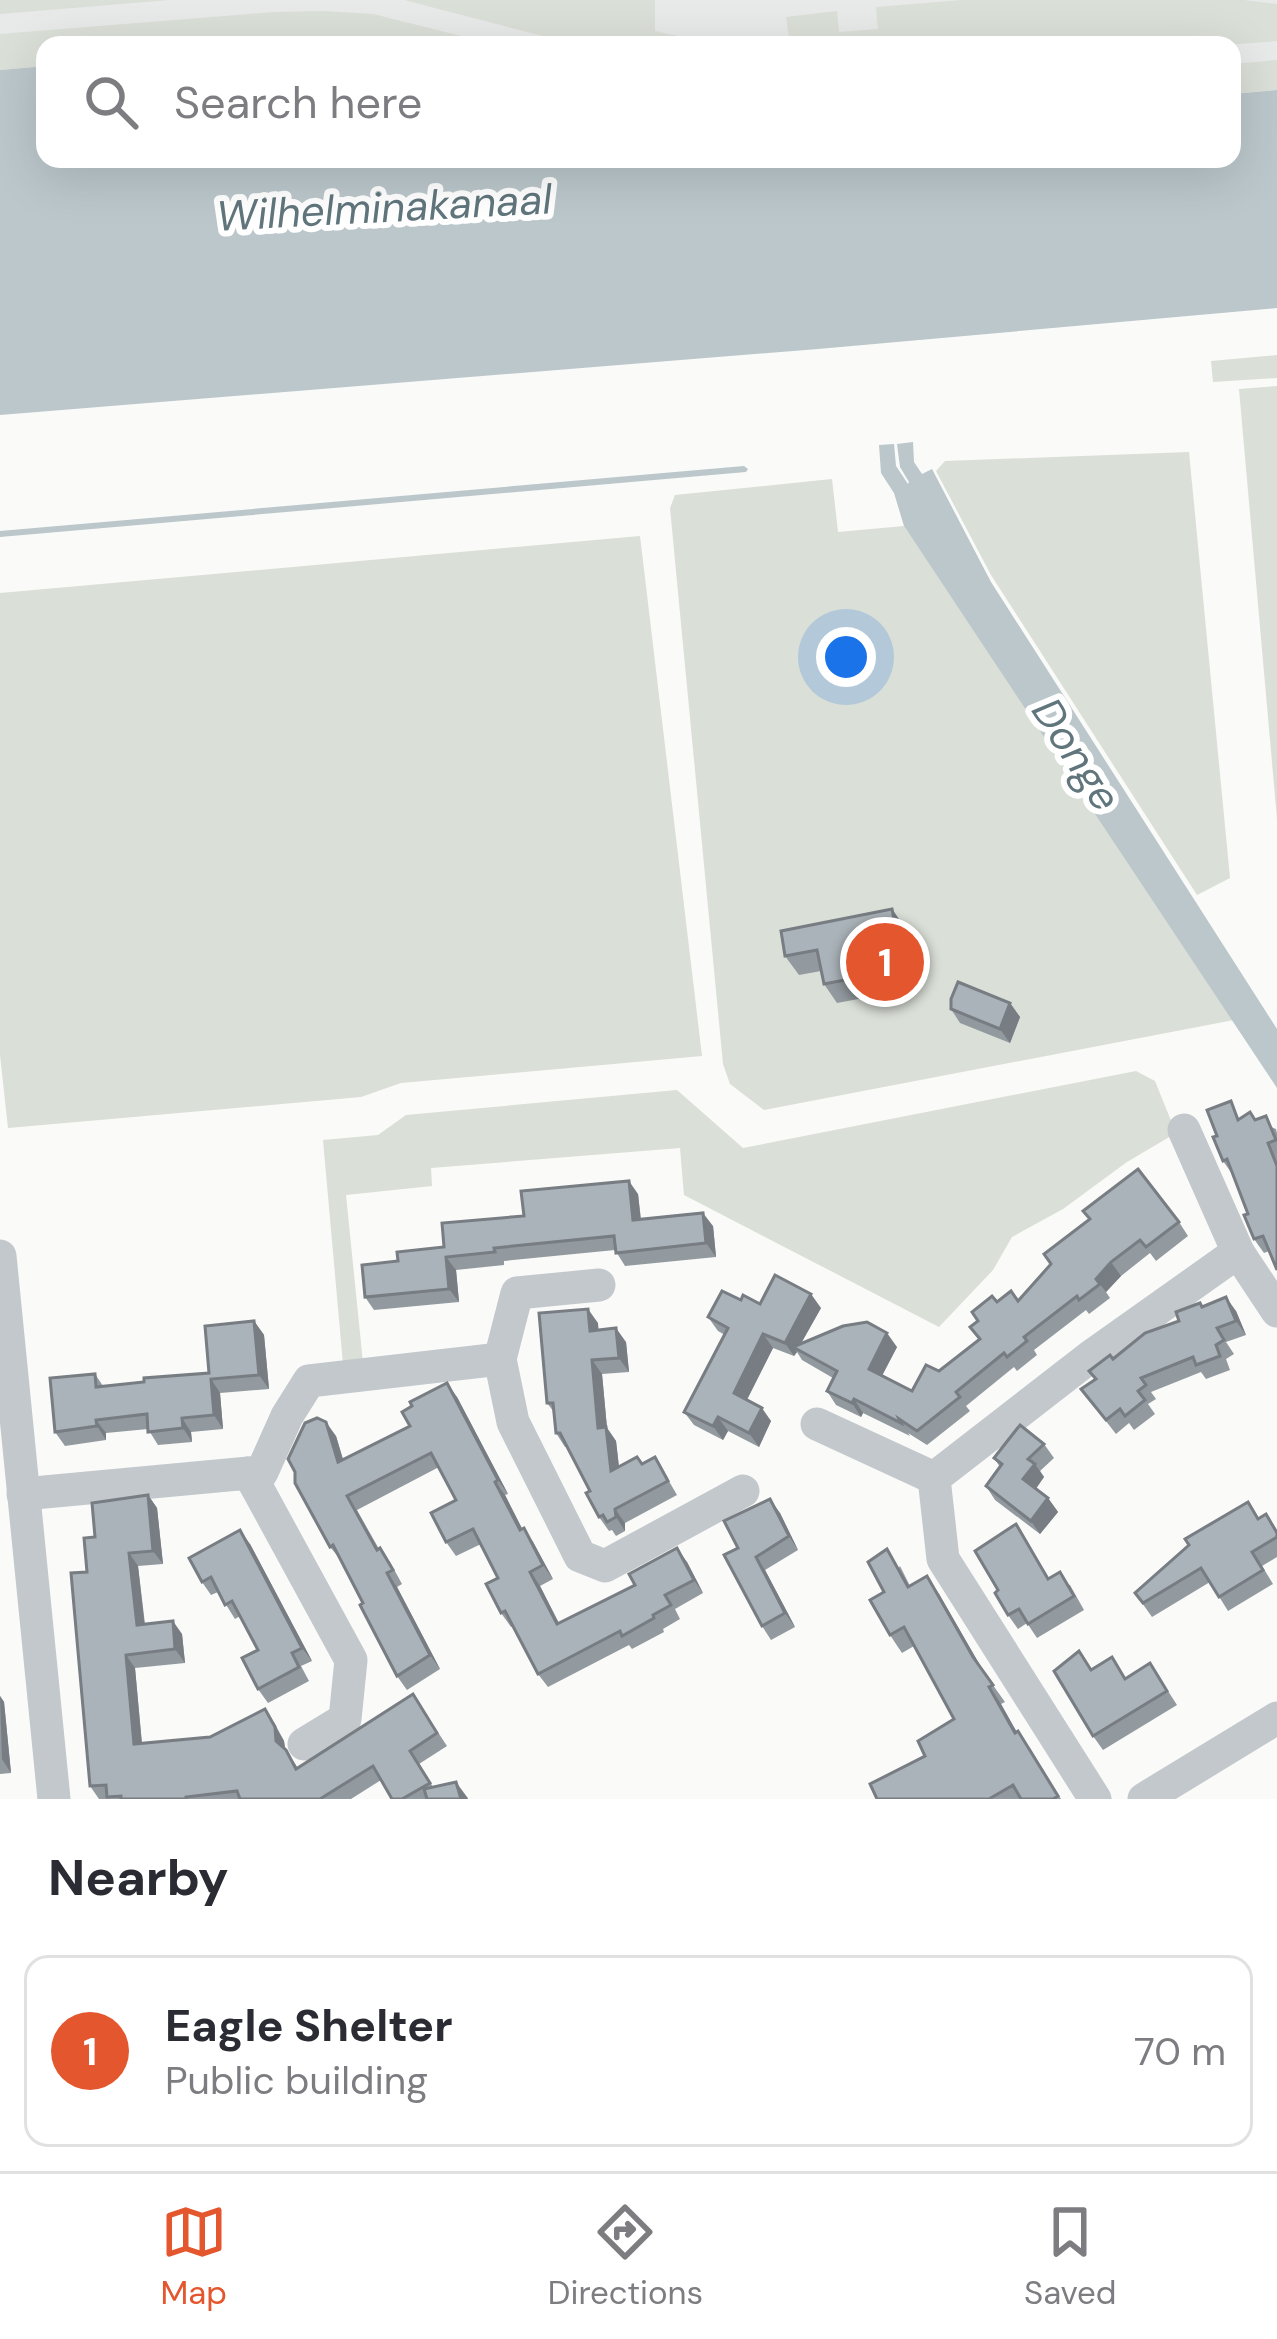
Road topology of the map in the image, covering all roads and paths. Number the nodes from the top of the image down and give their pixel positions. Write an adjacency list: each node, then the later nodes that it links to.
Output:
1 (1184, 1130): 2 (street)
2 (1238, 1252): 5 (street); 9 (street)
3 (0, 1256): 11 (street)
4 (599, 1285): 6 (street)
5 (1277, 1311)
6 (500, 1359): 8 (street); 10 (street)
7 (817, 1424): 9 (street)
8 (249, 1473): 11 (street); 13 (street)
9 (934, 1478): 15 (street)
10 (743, 1491)
11 (22, 1494): 14 (street)
12 (1277, 1718): 16 (street)
13 (304, 1744)
14 (54, 1799)
15 (1095, 1799)
16 (1144, 1799)

